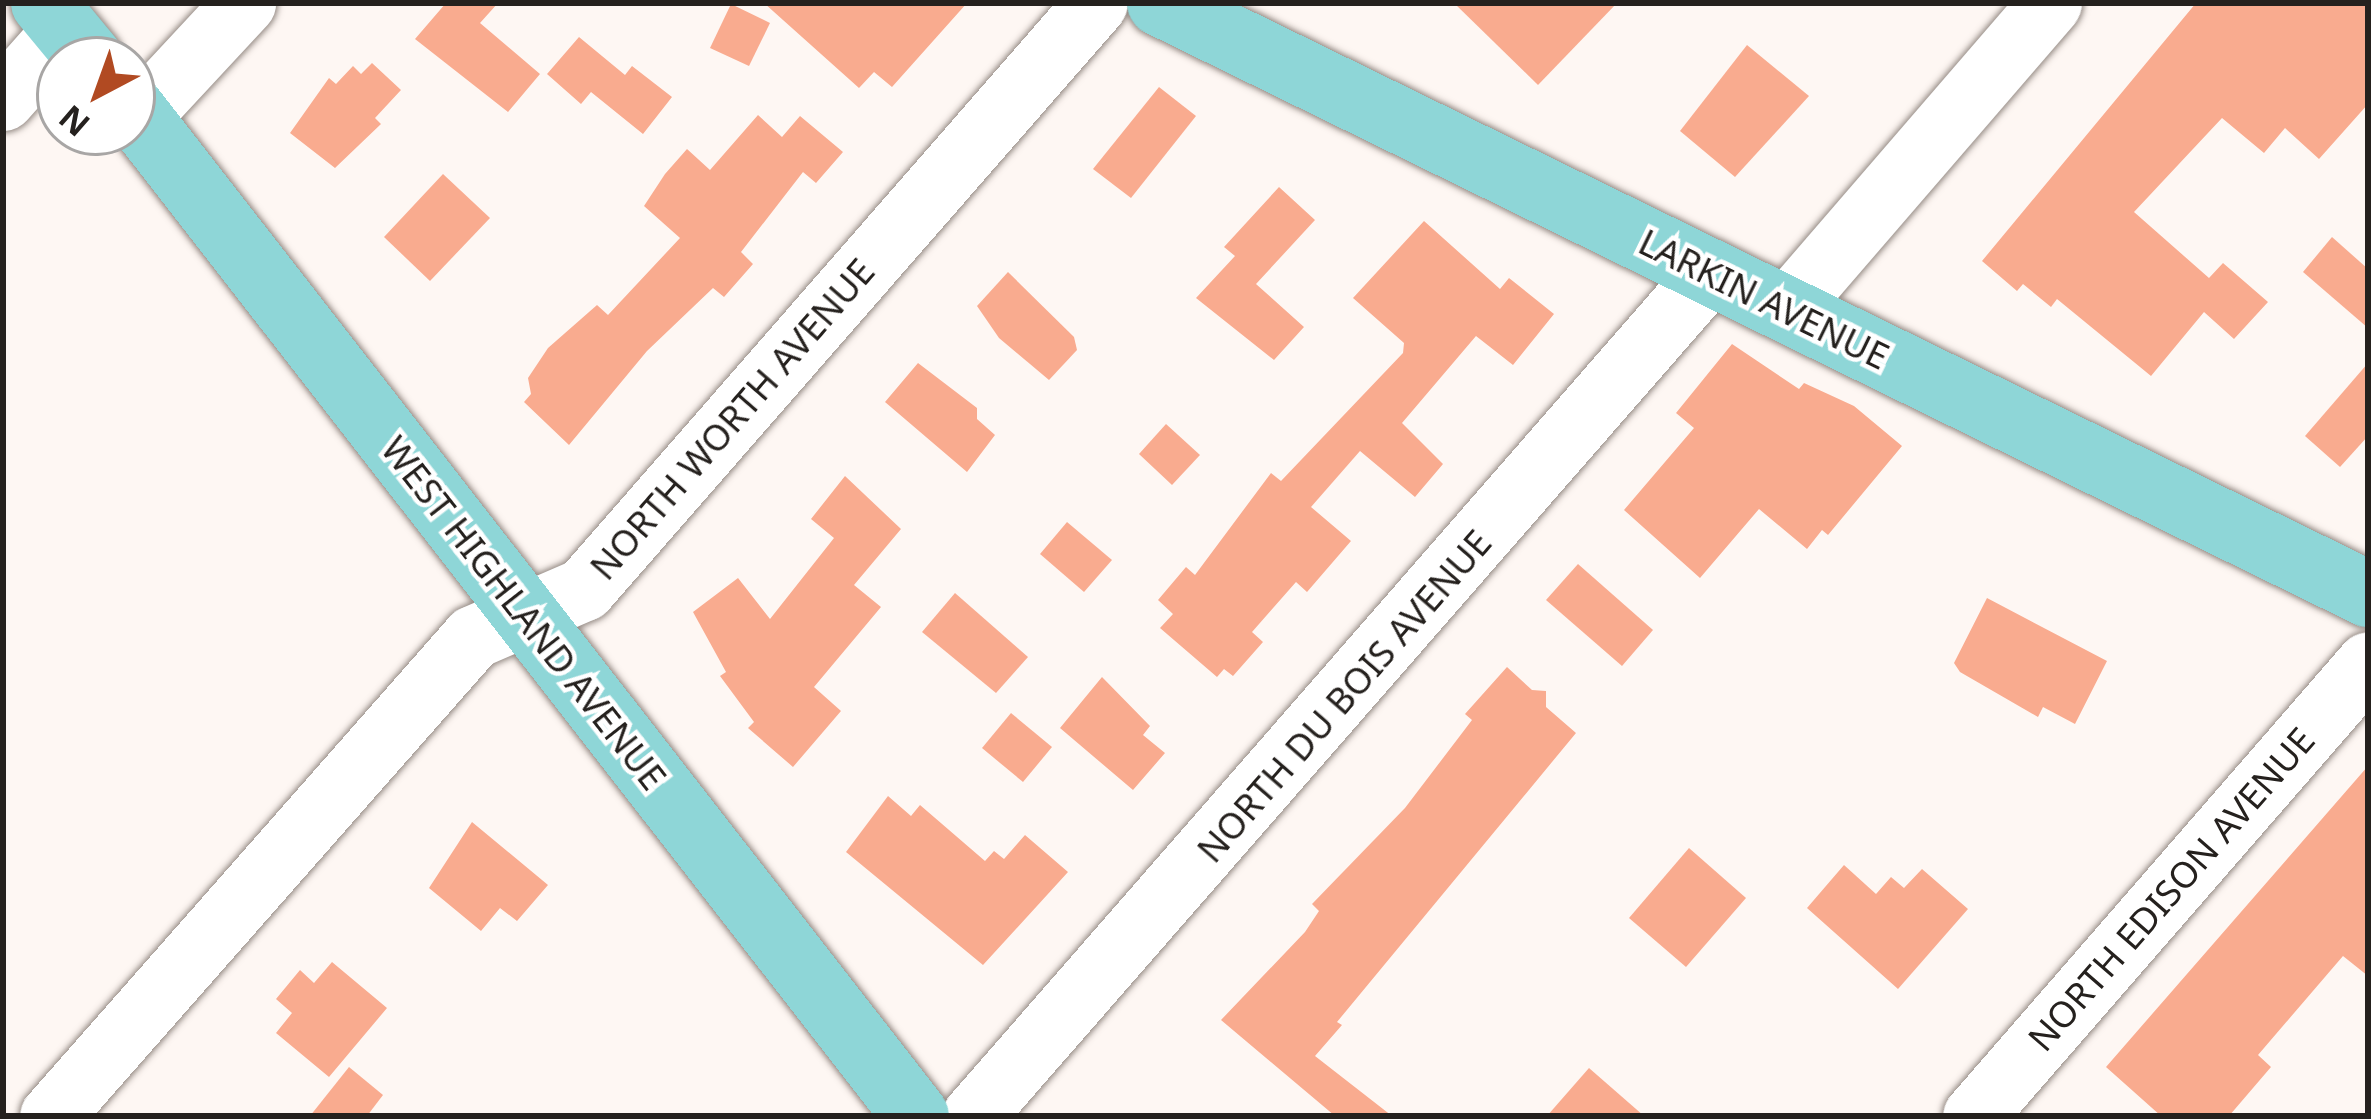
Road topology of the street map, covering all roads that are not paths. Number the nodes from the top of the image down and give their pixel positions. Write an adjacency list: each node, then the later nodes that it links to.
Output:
1 (244, 3): 6 (street)
2 (1096, 3): 12 (street, NORTH WORTH AVENUE)
3 (2050, 3): 10 (street)
4 (1191, 9): 9 (main road, LARKIN AVENUE)
5 (66, 31): 7 (street)
6 (156, 92)
7 (3, 99)
8 (156, 140): 12 (main road, WEST HIGHLAND AVENUE)
9 (1711, 272): 10 (main road, LARKIN AVENUE); 16 (street, NORTH DU BOIS AVENUE)
10 (1786, 309): 11 (main road, LARKIN AVENUE)
11 (2368, 594)
12 (524, 616): 14 (street, NORTH WORTH AVENUE); 15 (main road, WEST HIGHLAND AVENUE)
13 (2368, 663): 17 (street, NORTH EDISON AVENUE)
14 (51, 1116)
15 (916, 1116)
16 (973, 1116)
17 (1974, 1116)

